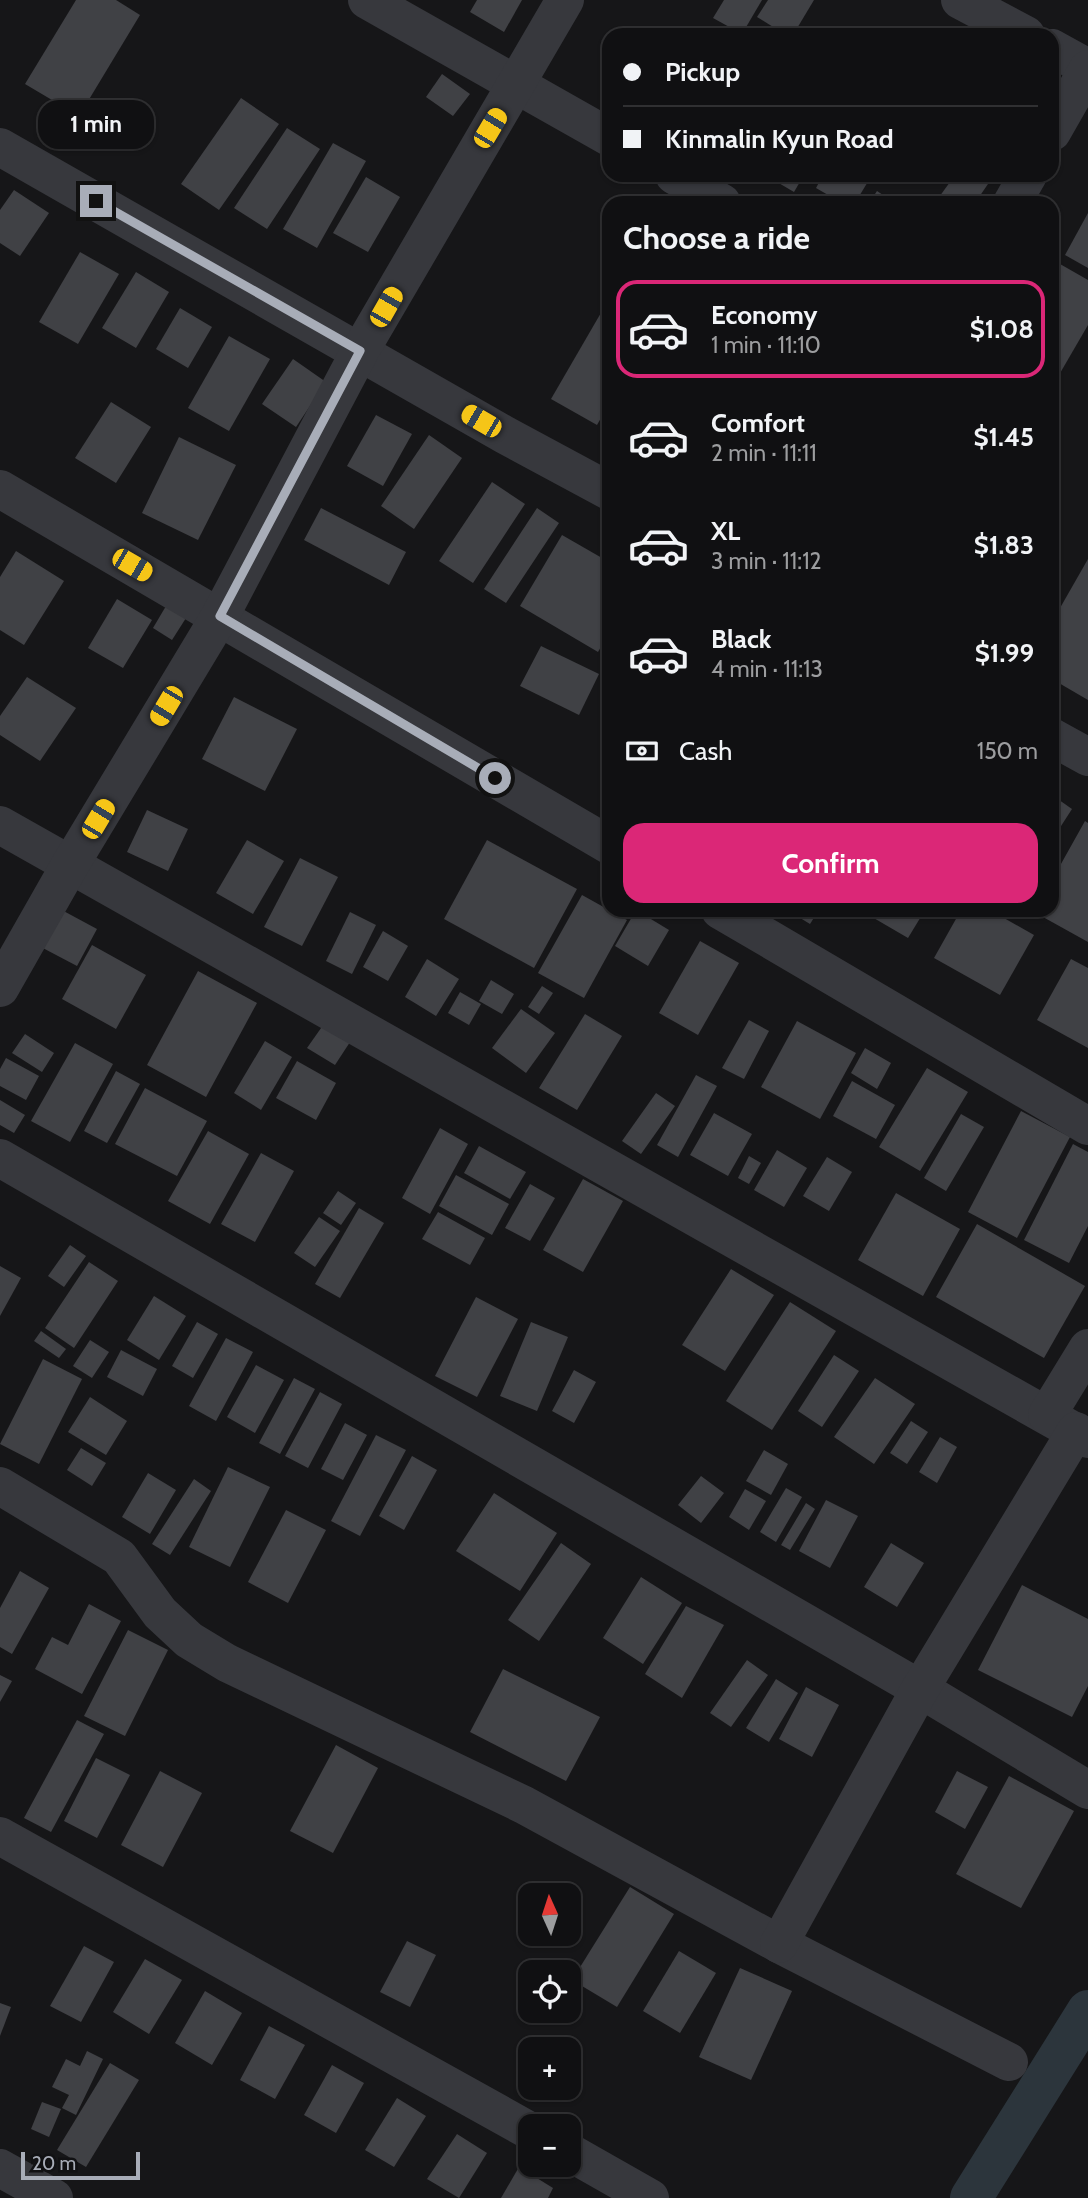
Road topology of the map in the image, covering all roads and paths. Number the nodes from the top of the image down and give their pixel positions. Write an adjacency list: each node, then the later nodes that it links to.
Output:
1 (367, 0): 7 (street)
2 (565, 0): 7 (street)
3 (960, 0): 4 (street)
4 (1013, 28)
5 (1059, 52): 6 (street)
6 (1088, 68): 8 (street)
7 (516, 83): 9 (street); 13 (street)
8 (1059, 120)
9 (602, 133)
10 (0, 147): 13 (street)
11 (686, 182): 12 (street)
12 (710, 196)
13 (360, 351): 14 (street); 16 (street)
14 (602, 487)
15 (0, 489): 16 (street)
16 (220, 616): 20 (street); 21 (street)
17 (1059, 741): 18 (street)
18 (1088, 757)
19 (0, 825): 21 (street)
20 (602, 841)
21 (71, 865): 23 (street); 27 (street)
22 (732, 917): 24 (street)
23 (0, 988)
24 (1088, 1126)
25 (0, 1158): 29 (street)
26 (1088, 1348): 27 (street)
27 (1070, 1428): 29 (street)
28 (0, 1486): 32 (street)
29 (920, 1689): 30 (street); 32 (street)
30 (1088, 1790)
31 (0, 1836): 34 (street)
32 (779, 1944): 33 (street)
33 (1009, 2062)
34 (518, 2124)
35 (581, 2159): 38 (street)
36 (0, 2168): 37 (street)
37 (54, 2198)
38 (650, 2198)

